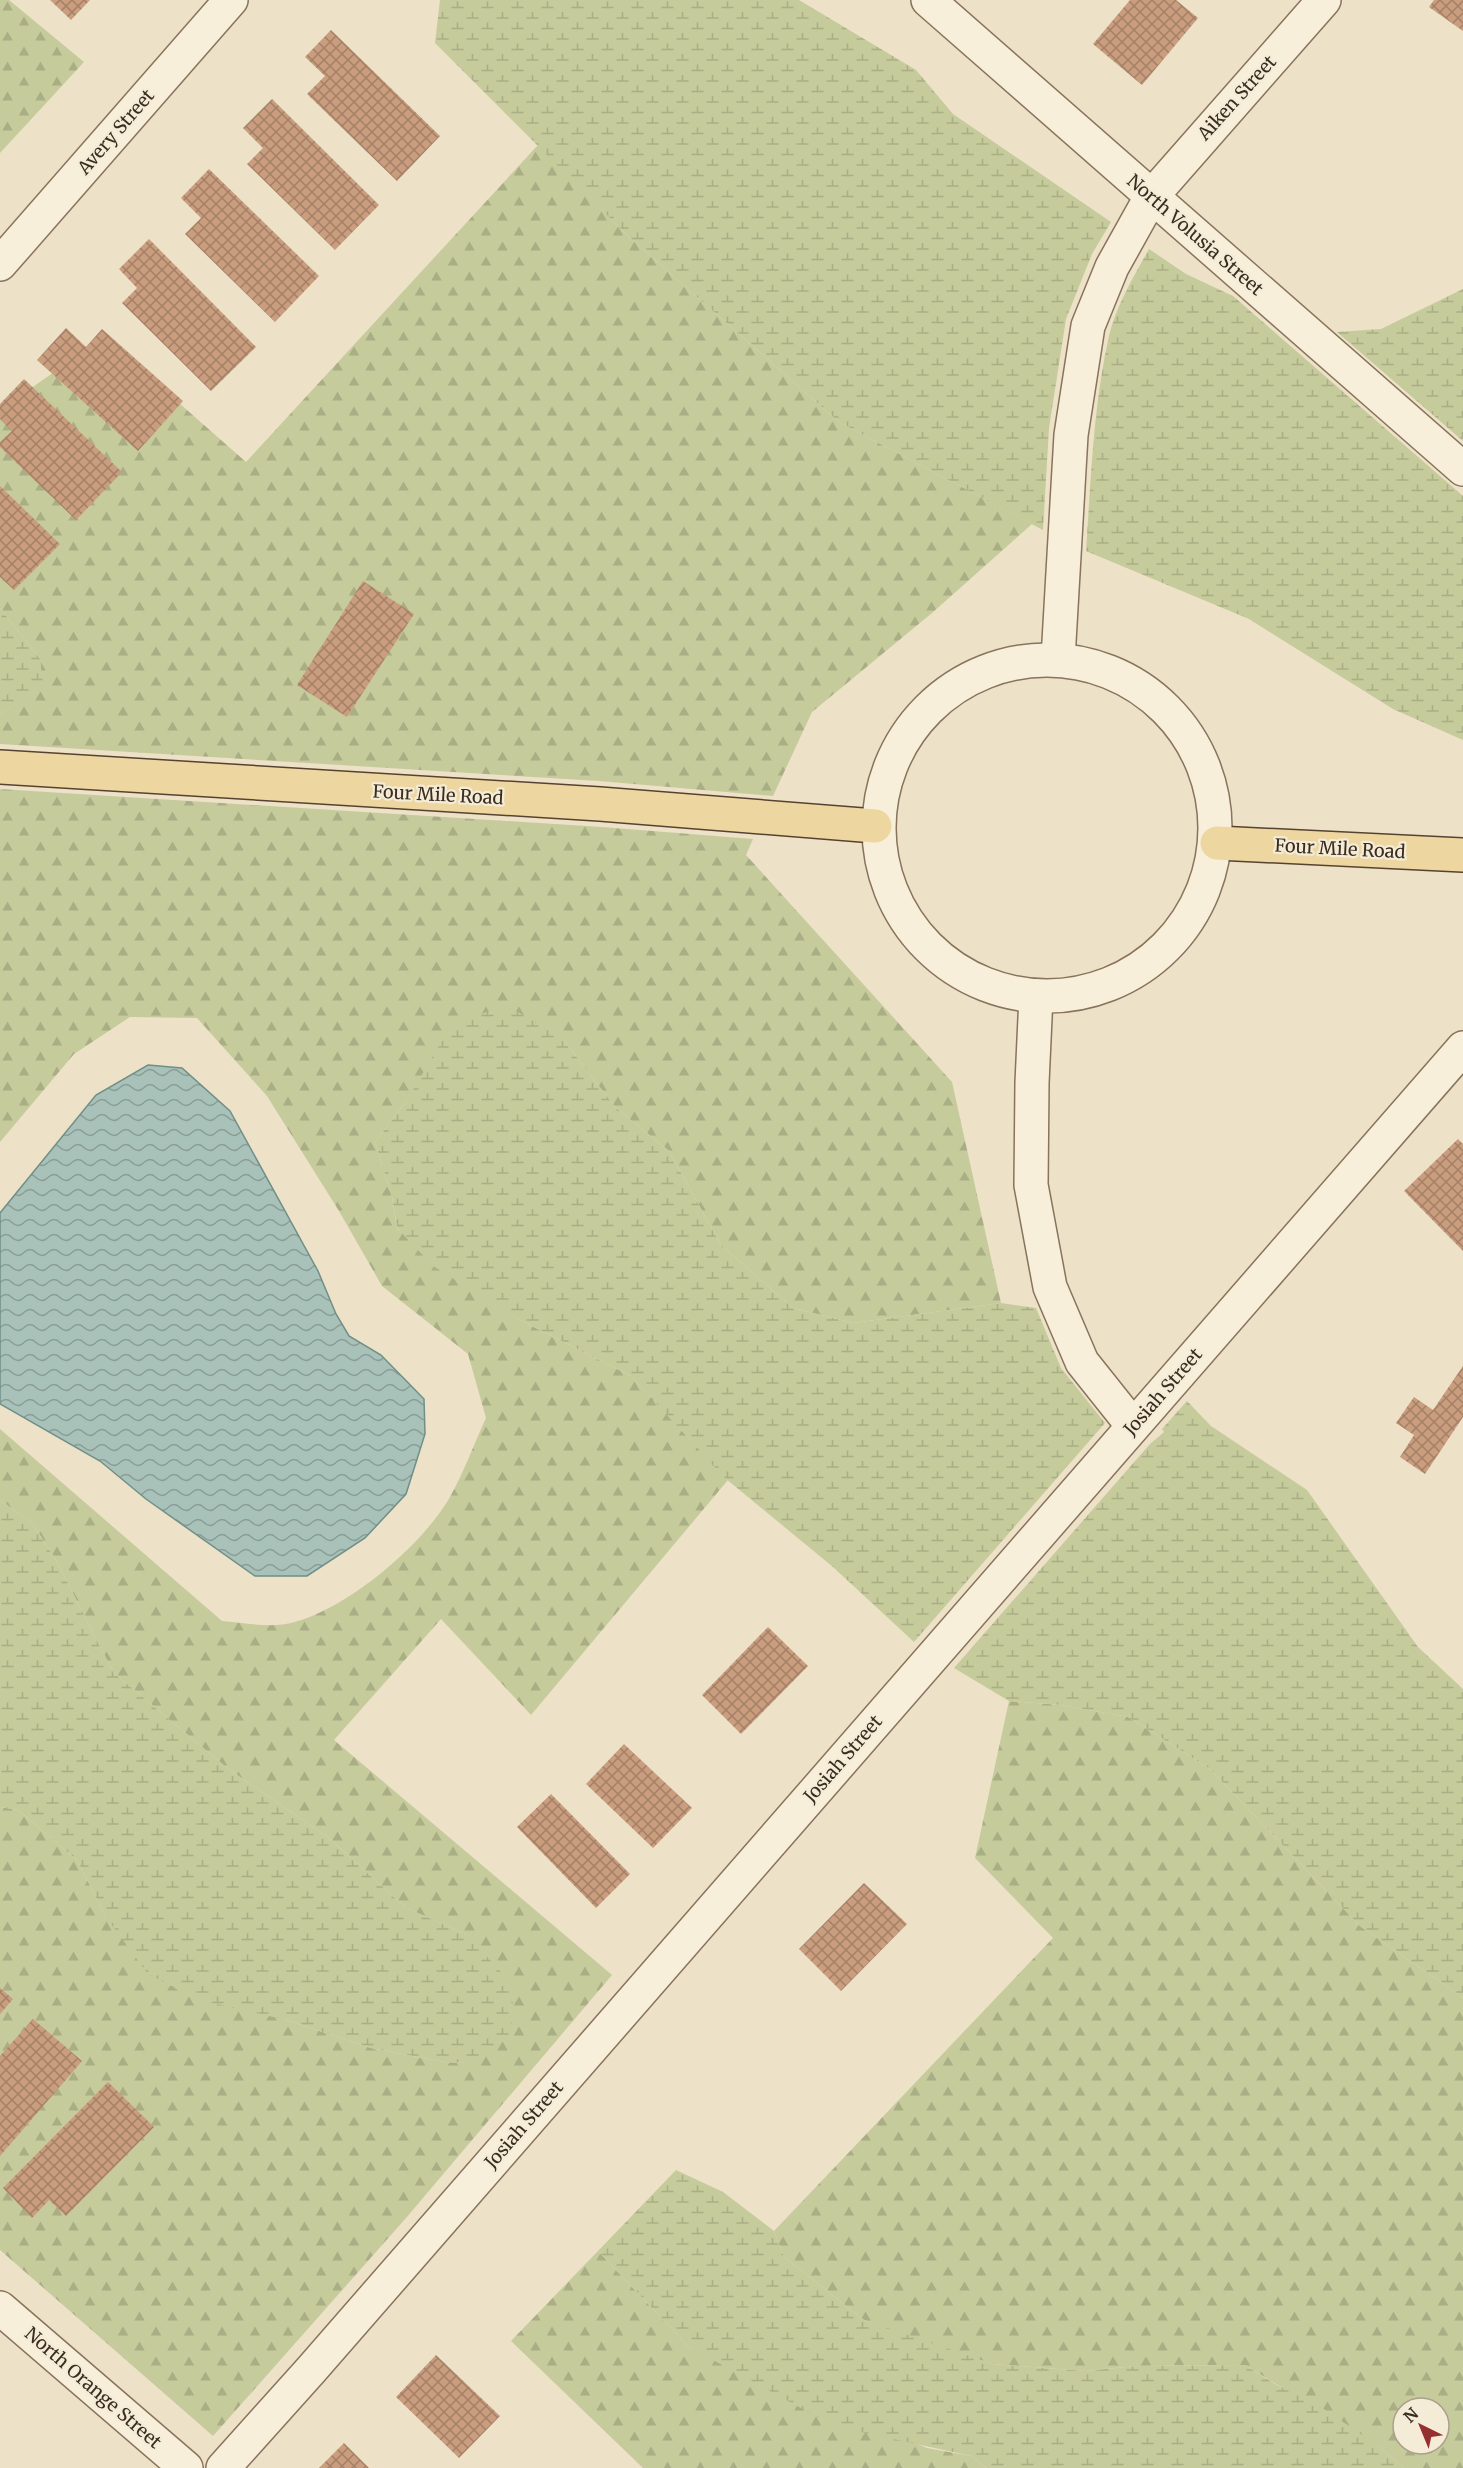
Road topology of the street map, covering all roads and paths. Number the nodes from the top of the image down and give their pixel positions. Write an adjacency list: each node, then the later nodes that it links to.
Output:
1 (231, 0): 5 (street, Avery Street)
2 (928, 0): 4 (street, North Volusia Street)
3 (1324, 0): 4 (street, Aiken Street)
4 (1151, 197): 6 (street, North Volusia Street); 7 (street, Aiken Street)
5 (0, 264)
6 (1463, 469)
7 (1058, 659): 9 (street); 10 (street)
8 (0, 767): 9 (main road, Four Mile Road)
9 (875, 826): 12 (street)
10 (1217, 843): 11 (main road, Four Mile Road); 12 (street)
11 (1463, 855)
12 (1036, 996): 14 (street)
13 (1463, 1048): 14 (street, Josiah Street)
14 (1133, 1426): 17 (street, Josiah Street)
15 (0, 2308): 16 (street, North Orange Street)
16 (186, 2468)
17 (222, 2468)

